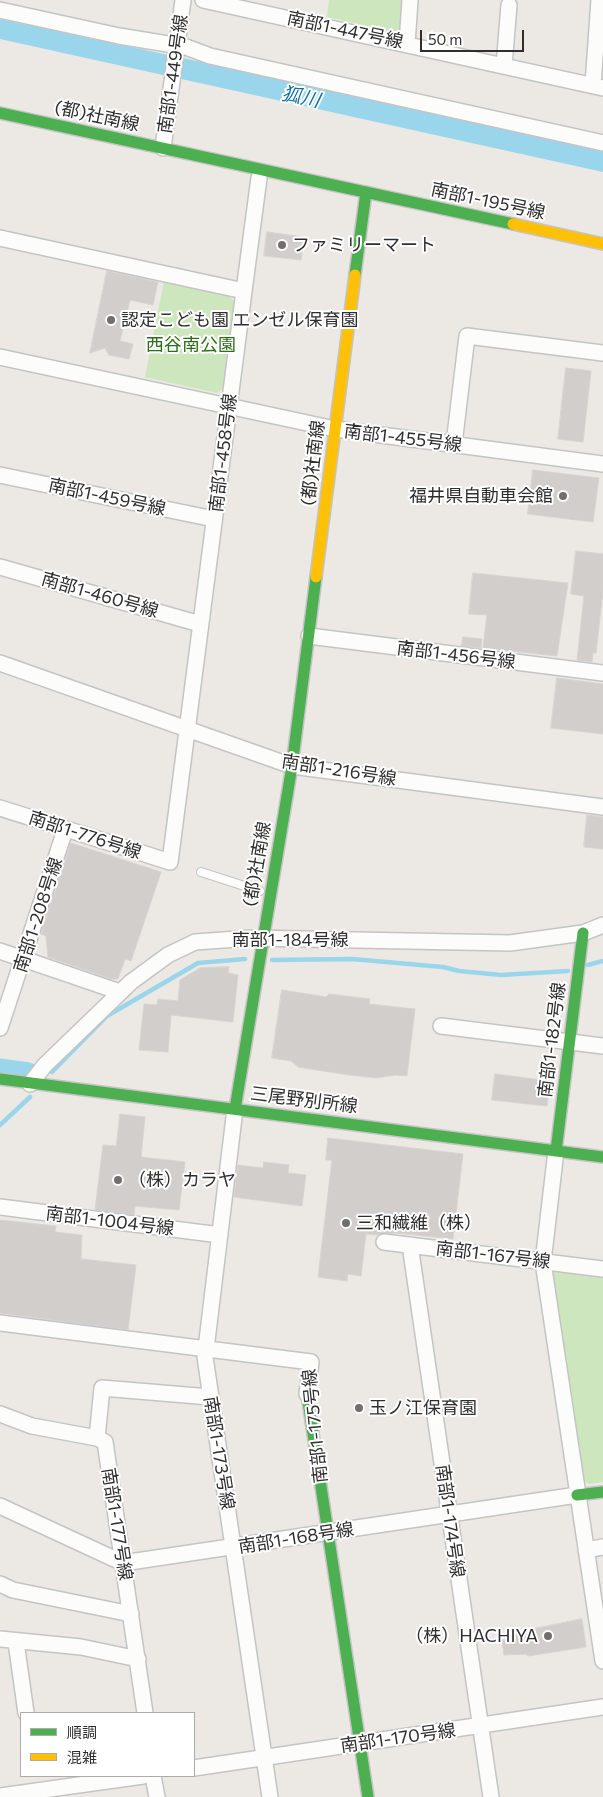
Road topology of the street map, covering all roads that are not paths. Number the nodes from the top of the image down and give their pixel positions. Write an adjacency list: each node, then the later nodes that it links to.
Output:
1 (183, 0): 8 (street, 南部1-449号線)
2 (203, 0): 7 (street, 南部1-447号線)
3 (410, 0): 7 (street)
4 (599, 0): 10 (street)
5 (509, 6): 9 (street)
6 (0, 10): 8 (street)
7 (407, 44): 9 (street, 南部1-447号線)
8 (177, 46): 12 (street); 13 (street, 南部1-449号線)
9 (504, 66): 10 (street, 南部1-447号線)
10 (598, 87)
11 (0, 113): 13 (street, (都)社南線)
12 (603, 143)
13 (163, 148): 15 (street, (都)社南線)
14 (259, 178): 18 (street, 南部1-458号線)
15 (366, 192): 17 (street, 南部1-195号線); 22 (street, (都)社南線)
16 (0, 238): 18 (street)
17 (603, 244)
18 (244, 291): 21 (street, 南部1-458号線)
19 (603, 354): 23 (street)
20 (0, 357): 21 (street, 南部1-455号線)
21 (228, 407): 22 (street, 南部1-455号線); 26 (street, 南部1-458号線)
22 (335, 429): 23 (street, 南部1-455号線); 29 (street, (都)社南線)
23 (454, 444): 24 (street, 南部1-455号線)
24 (603, 464)
25 (0, 475): 26 (street, 南部1-459号線)
26 (214, 519): 28 (street, 南部1-458号線)
27 (0, 566): 28 (street, 南部1-460号線)
28 (200, 624): 32 (street, 南部1-458号線)
29 (309, 636): 31 (street, 南部1-456号線); 33 (street, (都)社南線)
30 (0, 664): 32 (street, 南部1-216号線)
31 (603, 673)
32 (187, 729): 33 (street, 南部1-216号線); 37 (street, 南部1-458号線)
33 (292, 766): 34 (street, 南部1-216号線); 42 (street, (都)社南線)
34 (603, 807)
35 (0, 808): 36 (street, 南部1-776号線)
36 (65, 830): 37 (street, 南部1-776号線); 44 (street, 南部1-208号線)
37 (170, 862)
38 (201, 872): 39 (lane)
39 (260, 891)
40 (603, 925): 41 (street, 南部1-184号線)
41 (583, 933): 42 (street, 南部1-184号線); 48 (street, 南部1-182号線)
42 (262, 938): 45 (street, 南部1-184号線); 52 (street, (都)社南線)
43 (0, 951): 44 (street)
44 (24, 959): 45 (street); 47 (street, 南部1-208号線)
45 (120, 992): 51 (street, 南部1-184号線)
46 (441, 1026): 48 (street)
47 (0, 1028)
48 (568, 1042): 49 (street); 53 (street, 南部1-182号線)
49 (603, 1046)
50 (0, 1079): 51 (street, 三尾野別所線)
51 (30, 1084): 52 (street, 三尾野別所線)
52 (236, 1109): 53 (street, 三尾野別所線); 56 (street, 南部1-173号線)
53 (556, 1151): 54 (street, 三尾野別所線); 59 (street)
54 (603, 1157)
55 (0, 1207): 56 (street, 南部1-1004号線)
56 (220, 1235): 62 (street, 南部1-173号線)
57 (384, 1242): 58 (street, 南部1-167号線)
58 (410, 1245): 59 (street, 南部1-167号線); 70 (street, 南部1-174号線)
59 (543, 1262): 60 (street, 南部1-167号線); 68 (street)
60 (603, 1269)
61 (0, 1323): 62 (street, 南部1-175号線)
62 (206, 1348): 63 (street, 南部1-175号線); 64 (street, 南部1-173号線)
63 (308, 1394): 71 (street, 南部1-175号線)
64 (210, 1397): 66 (street); 72 (street, 南部1-173号線)
65 (0, 1414): 66 (street)
66 (97, 1438): 75 (street, 南部1-177号線)
67 (603, 1492): 68 (street, 南部1-168号線)
68 (577, 1495): 70 (street, 南部1-168号線); 74 (street)
69 (0, 1506): 75 (street)
70 (449, 1515): 71 (street, 南部1-168号線); 86 (street, 南部1-174号線)
71 (328, 1532): 72 (street, 南部1-168号線); 87 (street, 南部1-175号線)
72 (233, 1548): 75 (street, 南部1-168号線); 88 (street, 南部1-173号線)
73 (603, 1548): 74 (street)
74 (586, 1550): 78 (street)
75 (123, 1563): 77 (street, 南部1-177号線)
76 (0, 1584): 77 (street)
77 (131, 1614): 81 (street, 南部1-177号線)
78 (600, 1622): 82 (street)
79 (0, 1639): 80 (street)
80 (16, 1642): 81 (street); 84 (street)
81 (138, 1659): 85 (street, 南部1-177号線)
82 (603, 1661)
83 (603, 1707): 86 (street, 南部1-170号線)
84 (26, 1712)
85 (145, 1712)
86 (480, 1726): 87 (street, 南部1-170号線); 97 (street, 南部1-174号線)
87 (360, 1744): 88 (street, 南部1-170号線); 96 (street, 南部1-175号線)
88 (265, 1757): 89 (street, 南部1-170号線); 95 (street, 南部1-173号線)
89 (195, 1768)
90 (128, 1777): 92 (street)
91 (153, 1777): 94 (street)
92 (37, 1783): 93 (street)
93 (0, 1796)
94 (157, 1797)
95 (270, 1797)
96 (368, 1797)
97 (491, 1797)

